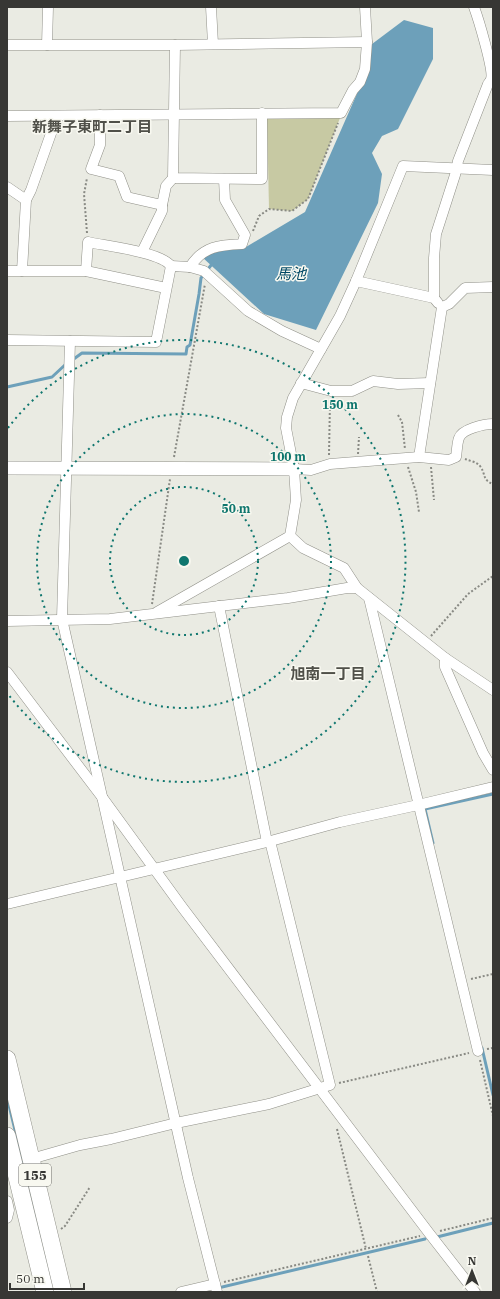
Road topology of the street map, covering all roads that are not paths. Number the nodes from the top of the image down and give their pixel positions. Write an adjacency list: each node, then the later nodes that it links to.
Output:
1 (48, 7): 8 (street)
2 (211, 7): 6 (street)
3 (365, 7): 5 (street)
4 (474, 7): 10 (street)
5 (367, 42): 6 (street); 12 (street)
6 (213, 44): 9 (street)
7 (7, 45): 8 (street)
8 (47, 45): 9 (street)
9 (175, 45): 11 (street)
10 (492, 80): 16 (street)
11 (175, 114): 12 (street); 13 (street); 18 (street)
12 (262, 114): 19 (street)
13 (100, 115): 15 (street); 22 (street)
14 (7, 116): 15 (street)
15 (54, 116): 21 (street)
16 (456, 169): 17 (street); 29 (street); 32 (street)
17 (493, 170)
18 (173, 178): 19 (street); 22 (street)
19 (224, 179): 25 (street)
20 (7, 188): 21 (street)
21 (26, 200): 27 (street)
22 (162, 205): 23 (street)
23 (142, 252): 24 (street); 28 (street)
24 (171, 266): 25 (street); 31 (street)
25 (190, 267): 36 (street)
26 (7, 271): 27 (street)
27 (22, 271): 28 (street)
28 (86, 271): 31 (street)
29 (356, 281): 32 (street); 36 (street)
30 (493, 287): 33 (street)
31 (166, 288): 35 (street)
32 (434, 298): 33 (street)
33 (442, 307): 38 (street)
34 (7, 340): 35 (street)
35 (70, 341): 42 (street)
36 (321, 349): 37 (street)
37 (301, 383): 38 (street); 43 (street)
38 (430, 383): 40 (street)
39 (493, 424): 40 (street)
40 (419, 457): 43 (street)
41 (7, 468): 42 (street)
42 (66, 469): 43 (street); 49 (street)
43 (294, 469): 44 (street)
44 (290, 536): 45 (street); 48 (street)
45 (357, 588): 46 (street); 47 (street)
46 (369, 598): 51 (street); 57 (street)
47 (219, 606): 48 (street); 58 (street)
48 (152, 614): 49 (street)
49 (62, 619): 50 (street); 56 (street)
50 (7, 621)
51 (445, 658): 53 (street); 54 (street)
52 (7, 672): 56 (street)
53 (493, 689)
54 (493, 770)
55 (493, 787): 57 (street)
56 (102, 797): 59 (street); 60 (street)
57 (418, 805): 58 (street); 62 (street)
58 (269, 841): 59 (street); 64 (street)
59 (154, 869): 60 (street); 64 (street)
60 (120, 876): 61 (street); 65 (street)
61 (7, 904)
62 (478, 1051)
63 (7, 1059): 67 (highway, 155)
64 (319, 1088): 65 (street); 74 (street)
65 (176, 1122): 67 (street); 70 (street)
66 (7, 1136): 68 (highway, 155)
67 (31, 1159): 72 (highway, 155)
68 (12, 1197): 69 (street); 71 (highway, 155)
69 (7, 1218)
70 (216, 1288): 73 (street)
71 (45, 1292)
72 (63, 1292)
73 (181, 1292)
74 (475, 1292)

